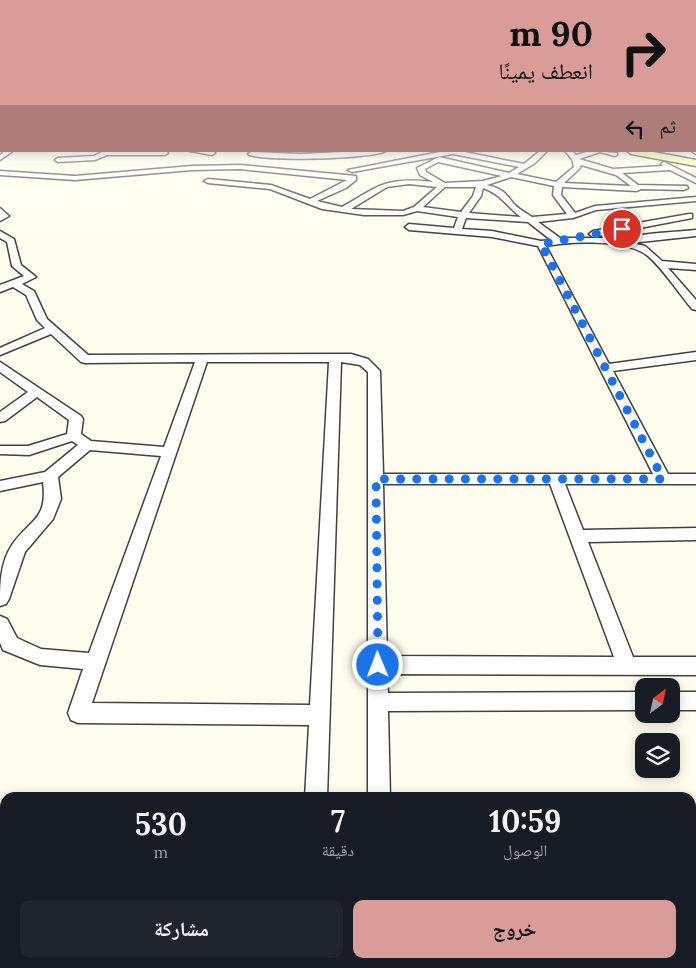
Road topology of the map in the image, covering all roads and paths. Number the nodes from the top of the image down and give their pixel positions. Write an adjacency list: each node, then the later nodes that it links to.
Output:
1 (63, 152): 18 (street)
2 (109, 152): 3 (street); 18 (street)
3 (167, 152): 26 (street)
4 (252, 152): 15 (street); 25 (street)
5 (374, 152): 15 (street)
6 (452, 152): 16 (street); 19 (street); 31 (street)
7 (543, 152): 23 (street)
8 (569, 152): 20 (street)
9 (597, 152): 20 (street)
10 (605, 152): 14 (street)
11 (636, 152): 22 (main road)
12 (667, 152): 17 (main road)
13 (496, 153): 16 (street)
14 (615, 154)
15 (344, 156): 31 (street)
16 (482, 157): 23 (street)
17 (696, 157)
18 (58, 160): 30 (street)
19 (437, 160): 32 (street); 39 (street)
20 (576, 160): 28 (street); 38 (street)
21 (660, 162): 27 (street)
22 (696, 163)
23 (525, 166): 32 (street)
24 (225, 167): 25 (street); 26 (street); 43 (street)
25 (240, 167): 31 (street)
26 (192, 168): 30 (street)
27 (672, 168): 28 (street); 33 (street)
28 (609, 171): 40 (street)
29 (0, 173): 30 (street)
30 (45, 174)
31 (353, 174): 43 (street)
32 (513, 175): 37 (street); 38 (street)
33 (685, 175): 34 (street); 36 (street)
34 (651, 177)
35 (673, 180): 41 (street)
36 (696, 181)
37 (480, 185): 39 (street); 47 (street); 51 (street)
38 (558, 185): 40 (street); 48 (street)
39 (443, 186): 44 (street); 46 (street)
40 (636, 186): 41 (street)
41 (684, 188): 42 (street)
42 (695, 199): 48 (street)
43 (310, 201): 46 (street)
44 (417, 209): 46 (street); 47 (street)
45 (0, 210): 50 (street)
46 (343, 210)
47 (463, 215): 51 (street); 53 (street)
48 (573, 216): 51 (street)
49 (690, 216): 56 (street)
50 (0, 219)
51 (530, 220): 56 (street)
52 (409, 227): 53 (street)
53 (457, 231): 58 (street)
54 (696, 233): 57 (street)
55 (0, 234): 59 (street)
56 (558, 241): 57 (street); 58 (street)
57 (620, 243): 61 (street)
58 (541, 244): 72 (street)
59 (11, 245): 60 (street); 63 (street)
60 (0, 248)
61 (659, 264): 62 (street); 65 (street)
62 (696, 267)
63 (14, 284): 64 (street); 66 (street)
64 (0, 289)
65 (696, 307)
66 (52, 329): 67 (street); 69 (street)
67 (0, 352)
68 (696, 356): 72 (street)
69 (202, 358): 70 (street); 78 (street)
70 (334, 358): 80 (street); 98 (street)
71 (0, 366): 73 (street)
72 (605, 368): 82 (street)
73 (36, 392): 74 (street); 75 (street)
74 (0, 418)
75 (74, 436): 76 (street); 77 (street)
76 (87, 445): 78 (street); 79 (street)
77 (0, 450)
78 (169, 452): 90 (street)
79 (50, 476): 84 (street); 87 (street)
80 (376, 479): 81 (street); 91 (street)
81 (556, 479): 82 (street); 86 (street)
82 (663, 479): 83 (street)
83 (696, 479)
84 (0, 486)
85 (696, 534): 86 (street)
86 (578, 536): 92 (street)
87 (0, 599)
88 (0, 624): 89 (street)
89 (5, 645): 90 (street)
90 (96, 662): 98 (street)
91 (378, 665): 92 (street); 97 (street)
92 (627, 666): 93 (street)
93 (696, 666)
94 (635, 701): 97 (street)
95 (680, 701): 96 (street)
96 (696, 701)
97 (378, 702): 100 (street)
98 (319, 715): 99 (street)
99 (316, 792)
100 (379, 792)

